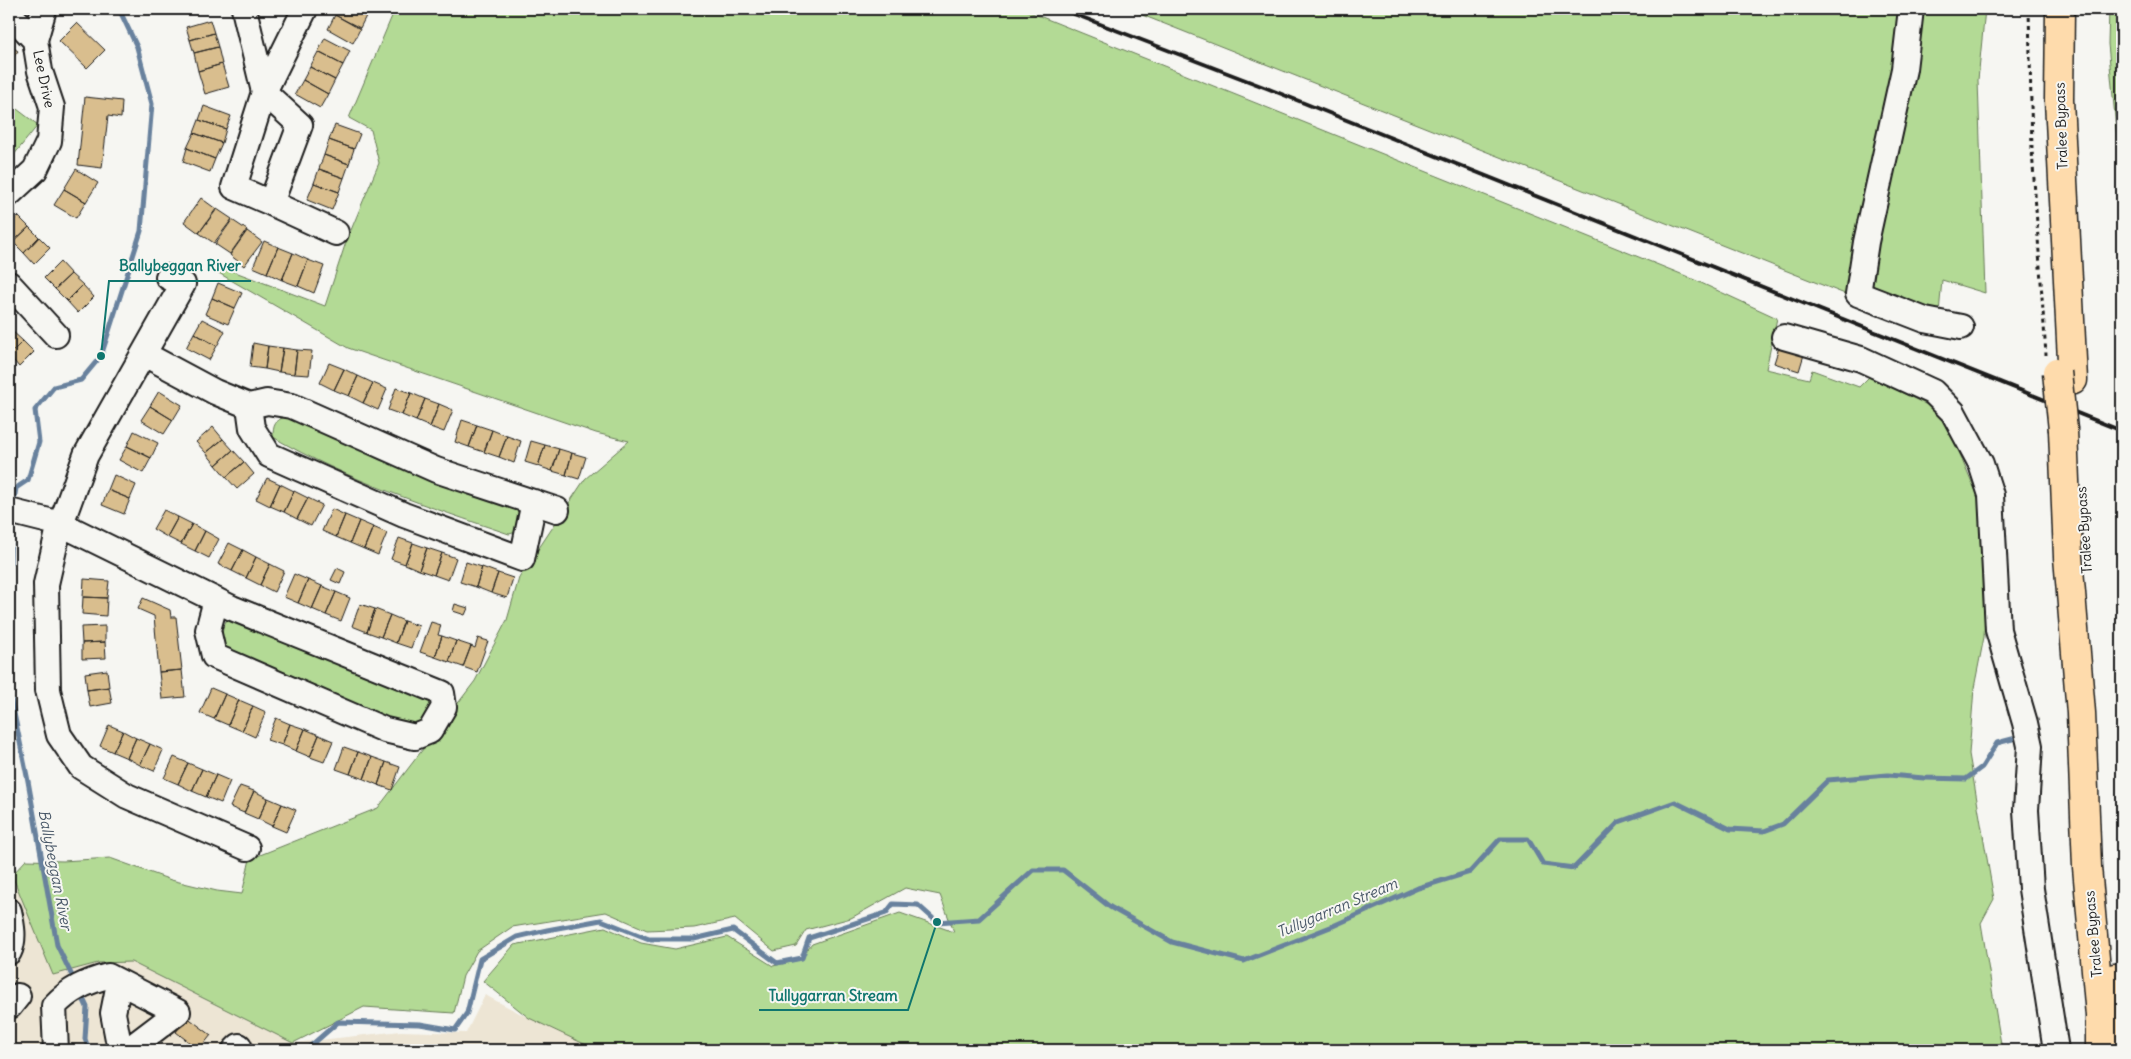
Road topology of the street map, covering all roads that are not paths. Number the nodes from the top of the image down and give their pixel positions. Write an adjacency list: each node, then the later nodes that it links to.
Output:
1 (44, 9): 8 (street, Lee Drive)
2 (244, 9): 9 (street)
3 (305, 9): 9 (street)
4 (1911, 9): 15 (street)
5 (2042, 9): 19 (main road, Tralee Bypass)
6 (2060, 9): 19 (main road, Tralee Bypass)
7 (9, 13): 8 (street, Lee Drive)
8 (35, 40): 10 (street, Lee Drive)
9 (264, 92): 11 (street); 11 (street)
10 (9, 194)
11 (271, 203): 12 (street)
12 (336, 233)
13 (168, 277): 18 (street)
14 (9, 284): 16 (street)
15 (1961, 327)
16 (56, 335)
17 (1784, 337): 34 (street)
18 (144, 354): 20 (street); 25 (street)
19 (2059, 370): 21 (main road, Tralee Bypass, bridge)
20 (248, 406): 22 (street); 22 (street)
21 (2070, 434): 35 (main road, Tralee Bypass); 36 (main road, Tralee Bypass)
22 (534, 502): 23 (street)
23 (557, 510)
24 (18, 513): 25 (street)
25 (61, 524): 26 (street); 27 (street)
26 (216, 600): 26 (street)
27 (247, 848)
28 (9, 911): 29 (street)
29 (9, 952)
30 (119, 983): 31 (street); 32 (street); 33 (street)
31 (56, 1050)
32 (120, 1050)
33 (128, 1050)
34 (2056, 1050)
35 (2100, 1050)
36 (2120, 1050)

